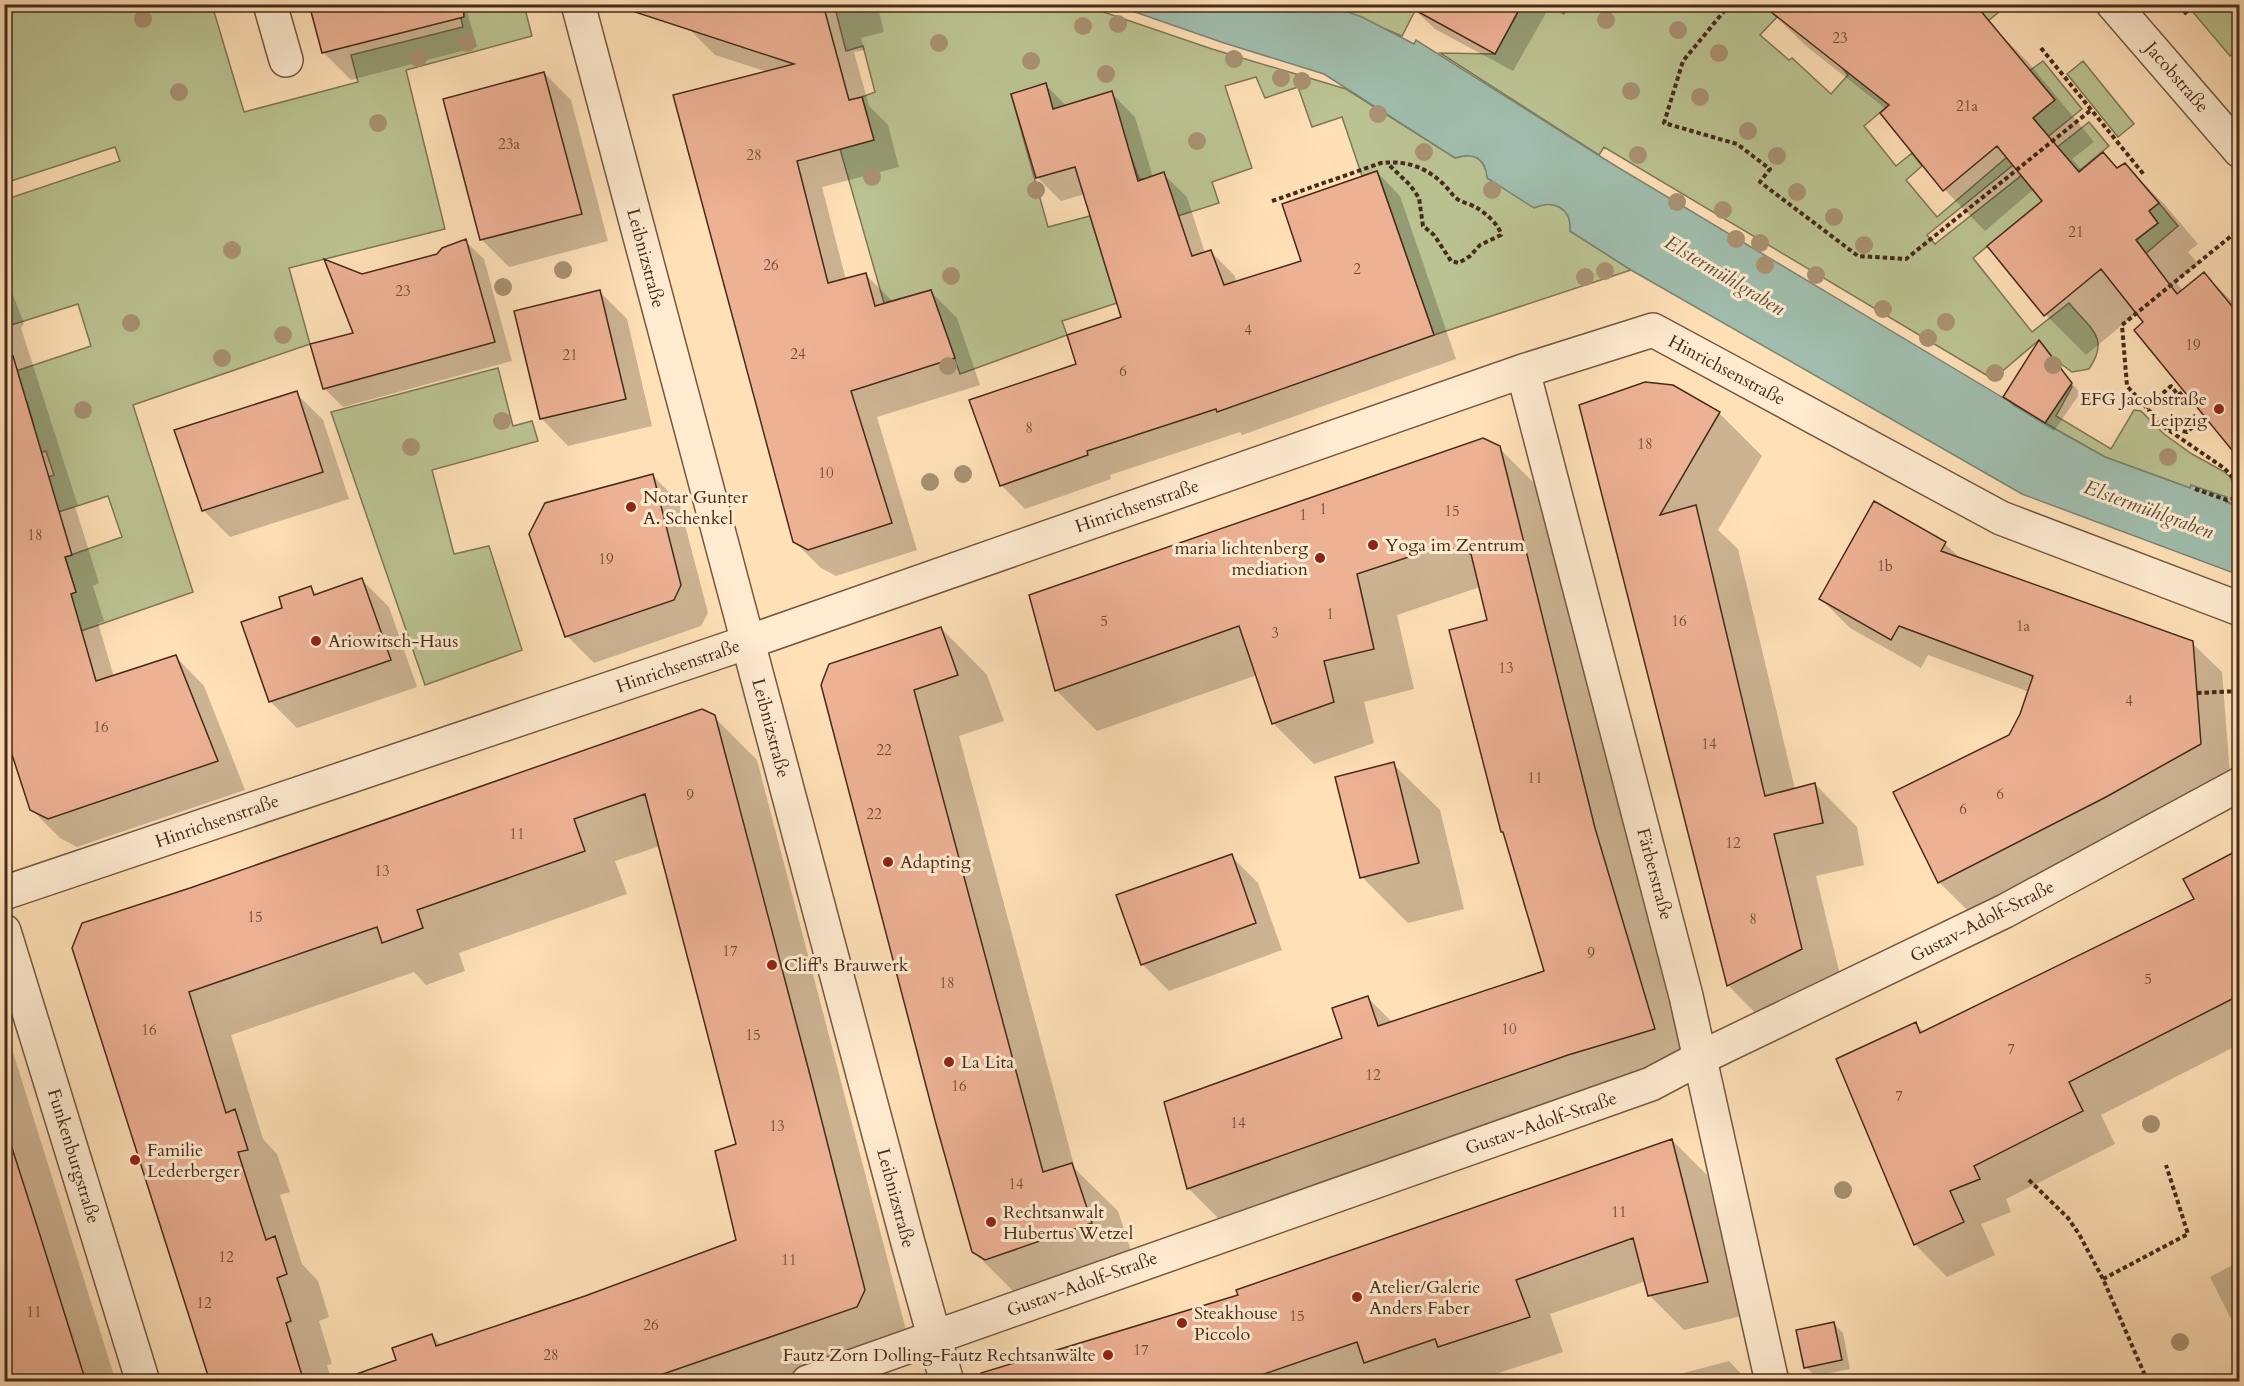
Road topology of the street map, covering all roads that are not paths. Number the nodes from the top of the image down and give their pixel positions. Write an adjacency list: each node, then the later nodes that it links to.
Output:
1 (270, 4): 4 (street)
2 (578, 4): 8 (street, Leibnizstraße)
3 (2113, 4): 5 (street, Jacobstraße)
4 (286, 60)
5 (2240, 151)
6 (1523, 371): 7 (street, Hinrichsenstraße); 8 (street, Hinrichsenstraße); 12 (street, Färberstraße)
7 (2240, 609)
8 (748, 642): 10 (street, Hinrichsenstraße); 13 (street, Leibnizstraße)
9 (2240, 784): 12 (street, Gustav-Adolf-Straße)
10 (4, 893)
11 (4, 931): 14 (street, Funkenburgstraße)
12 (1700, 1058): 13 (street, Gustav-Adolf-Straße); 17 (street, Färberstraße)
13 (935, 1337): 15 (street, Gustav-Adolf-Straße); 16 (street, Leibnizstraße)
14 (143, 1382)
15 (808, 1382)
16 (947, 1382)
17 (1772, 1382)

